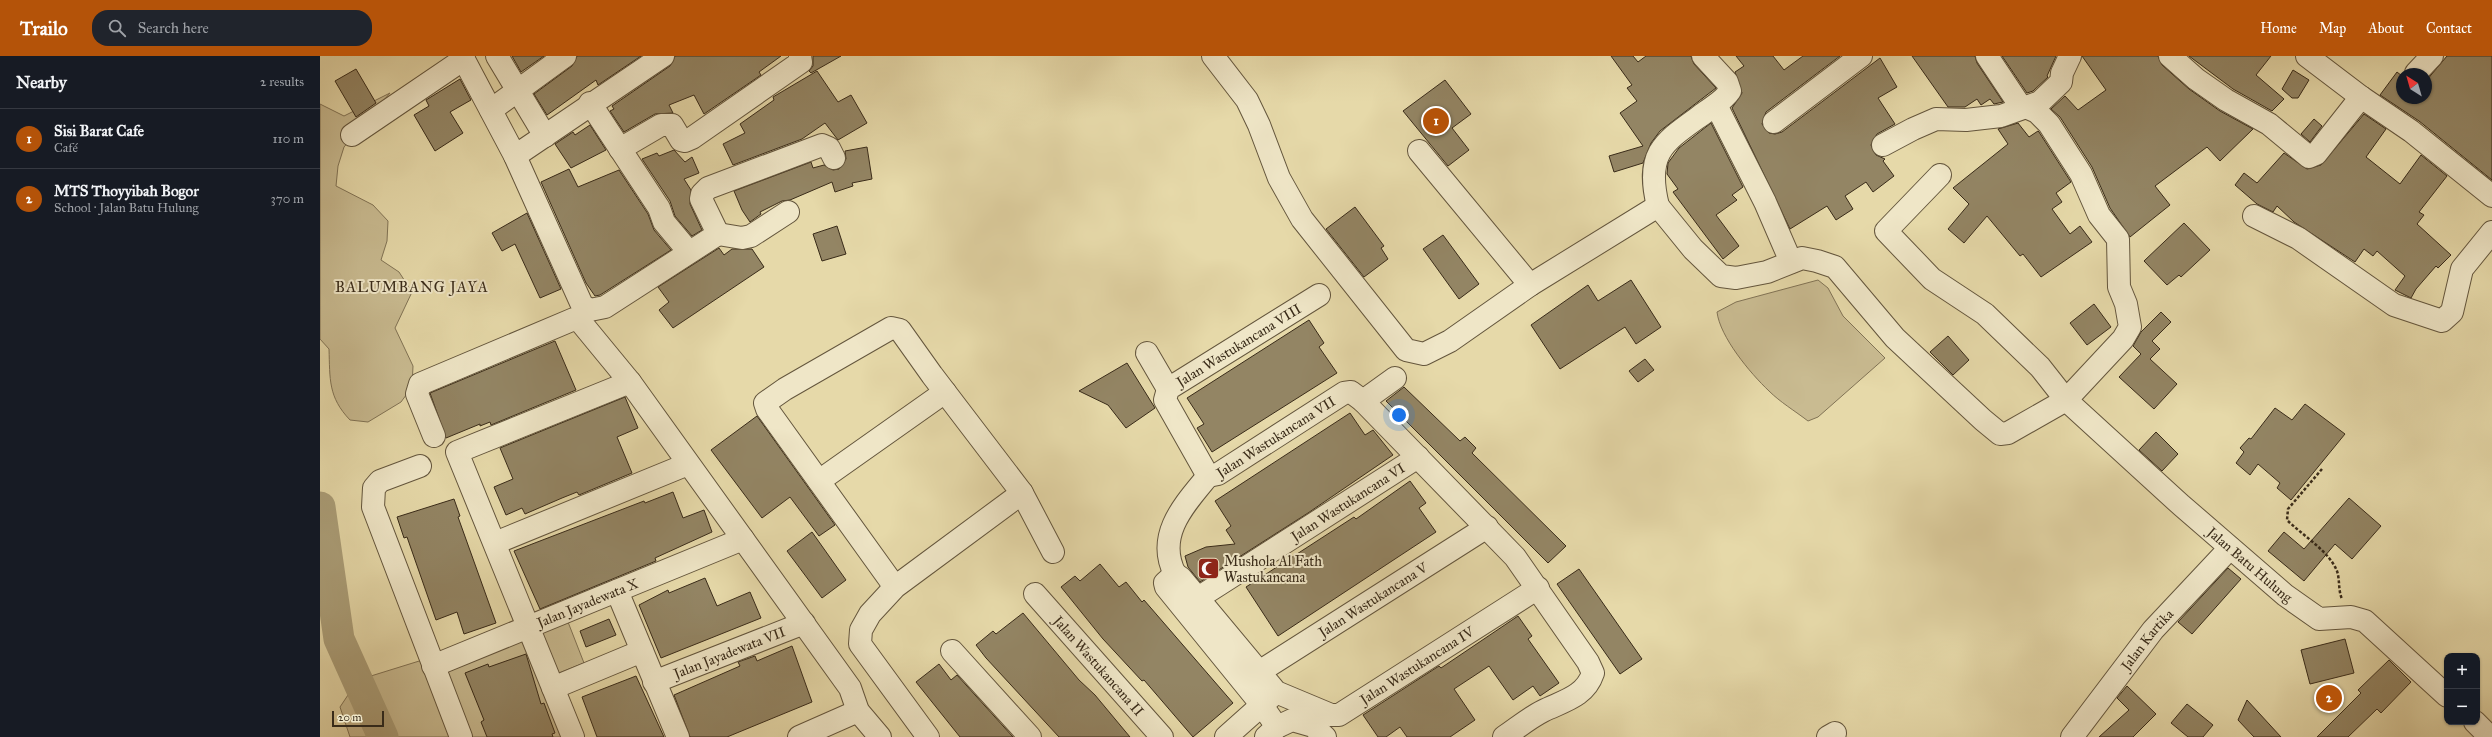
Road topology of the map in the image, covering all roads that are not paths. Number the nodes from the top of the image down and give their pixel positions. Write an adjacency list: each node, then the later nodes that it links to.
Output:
1 (497, 56): 15 (street)
2 (565, 56): 15 (street)
3 (663, 56): 17 (street)
4 (800, 56): 25 (street)
5 (1212, 56): 38 (street)
6 (1703, 56): 18 (street)
7 (1862, 56): 21 (street)
8 (1987, 56): 19 (street)
9 (2070, 56): 19 (street)
10 (2170, 56): 16 (street)
11 (2307, 56): 16 (street)
12 (2432, 56): 14 (street)
13 (463, 58): 20 (street); 22 (street)
14 (2421, 68)
15 (519, 91): 20 (street); 23 (street)
16 (2361, 97): 30 (street)
17 (590, 104): 23 (street); 25 (street)
18 (1716, 105): 31 (street); 37 (street)
19 (2027, 107): 24 (street); 45 (street)
20 (491, 110): 27 (street)
21 (1774, 122)
22 (352, 135)
23 (544, 136): 27 (street)
24 (1884, 146)
25 (620, 149): 36 (street)
26 (1419, 151): 38 (street)
27 (515, 156): 36 (street)
28 (834, 158): 35 (street)
29 (1940, 175): 45 (street, Jalan Batu Hulung)
30 (2492, 196)
31 (1658, 206): 37 (street); 38 (street)
32 (788, 212): 35 (street)
33 (2254, 216): 34 (street)
34 (2492, 232)
35 (718, 234): 36 (street)
36 (689, 252)
37 (1791, 262): 45 (street)
38 (1530, 284)
39 (1319, 295): 44 (street, Jalan Wastukancana VIII)
40 (1147, 353): 44 (street)
41 (1395, 378): 46 (street)
42 (630, 382): 47 (street); 49 (street); 56 (street)
43 (945, 392): 52 (street); 52 (street); 53 (street)
44 (1166, 394): 51 (street)
45 (2066, 400): 57 (street, Jalan Batu Hulung)
46 (1363, 401): 48 (street, Jalan Wastukancana VII); 51 (street, Jalan Wastukancana VII)
47 (434, 436)
48 (1418, 458): 54 (street, Jalan Wastukancana VII); 64 (street, Jalan Wastukancana VI)
49 (688, 464): 55 (street); 56 (street)
50 (420, 466): 69 (street)
51 (1208, 476): 59 (street)
52 (820, 480): 60 (street)
53 (1022, 493): 58 (street); 60 (street)
54 (1487, 527): 61 (street, Jalan Wastukancana VII); 70 (street, Jalan Wastukancana V)
55 (743, 539): 62 (street, Jalan Jayadewata X); 65 (street)
56 (495, 543): 66 (street)
57 (2230, 548): 73 (street, Jalan Batu Hulung); 88 (street, Jalan Kartika)
58 (1053, 552)
59 (1175, 574): 64 (street); 75 (street)
60 (895, 587): 82 (street)
61 (1538, 588): 75 (street, Jalan Wastukancana IV); 87 (street, Jalan Wastukancana VII)
62 (617, 591): 66 (street, Jalan Jayadewata X); 68 (street, Jalan Jayadewata VII)
63 (1035, 594): 84 (street, Jalan Wastukancana II)
64 (1198, 598): 70 (street)
65 (804, 623): 71 (street, Jalan Jayadewata VII); 74 (street)
66 (529, 627): 69 (street, Jalan Jayadewata X); 72 (street)
67 (952, 651): 83 (street)
68 (642, 652): 71 (street, Jalan Jayadewata VII); 72 (street)
69 (433, 666): 77 (street)
70 (1259, 672): 75 (street)
71 (654, 682): 79 (street, Jalan Jayadewata VII)
72 (553, 688): 78 (street)
73 (2444, 693)
74 (858, 710): 80 (street); 81 (street)
75 (1282, 719): 85 (street); 86 (street)
76 (2478, 725): 89 (street)
77 (461, 737)
78 (573, 737)
79 (678, 737)
80 (799, 737)
81 (880, 737)
82 (928, 737)
83 (1030, 737)
84 (1162, 737)
85 (1226, 737)
86 (1325, 737)
87 (1504, 737)
88 (2072, 737)
89 (2490, 737)

